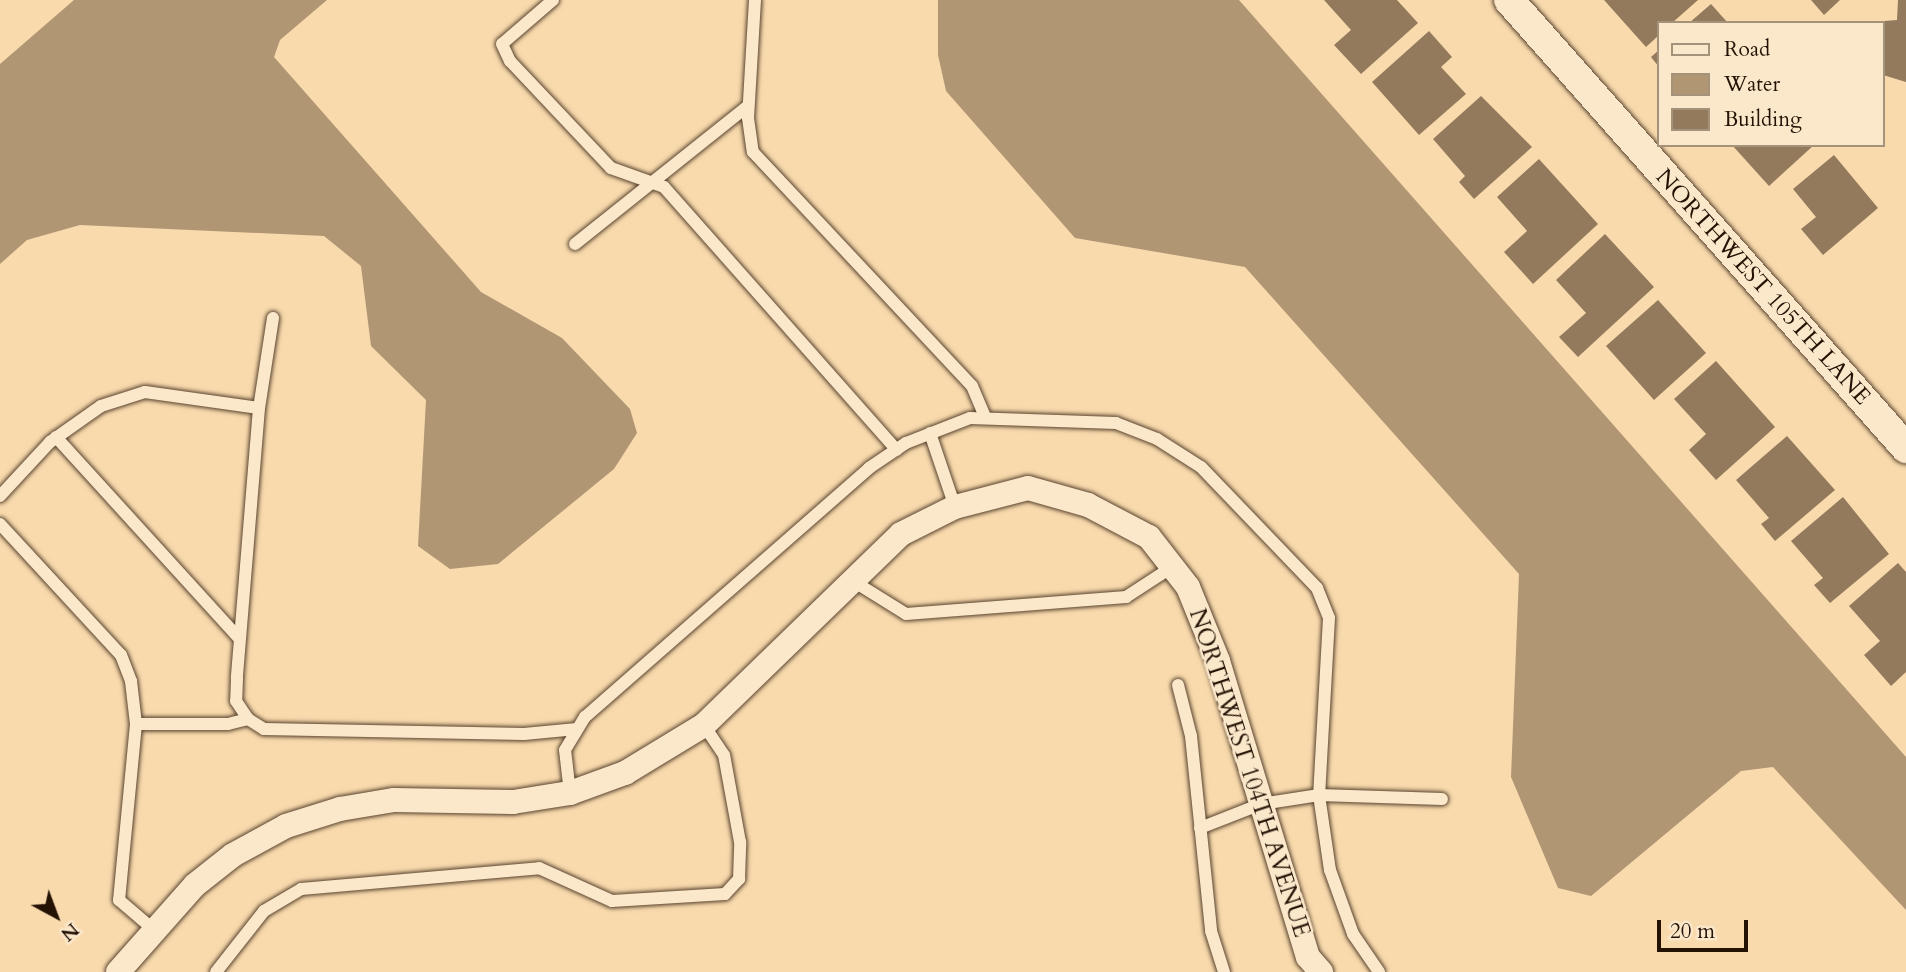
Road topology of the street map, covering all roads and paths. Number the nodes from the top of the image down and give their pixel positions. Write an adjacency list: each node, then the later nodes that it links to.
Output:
1 (553, 0): 5 (lane)
2 (755, 0): 4 (lane)
3 (1509, 0): 11 (street, NORTHWEST 105TH LANE)
4 (748, 106): 5 (lane); 9 (lane)
5 (648, 181): 6 (lane); 13 (lane)
6 (575, 244)
7 (273, 318): 8 (lane)
8 (259, 408): 12 (lane); 19 (lane)
9 (985, 417): 10 (lane); 26 (lane)
10 (930, 433): 13 (lane); 15 (lane)
11 (1902, 435)
12 (56, 437): 14 (lane); 19 (lane)
13 (897, 450): 24 (lane)
14 (0, 496)
15 (954, 507): 17 (street, NORTHWEST 104TH AVENUE); 18 (street, NORTHWEST 104TH AVENUE)
16 (0, 524): 22 (lane)
17 (1172, 567): 18 (lane); 28 (street, NORTHWEST 104TH AVENUE)
18 (853, 581): 23 (street, NORTHWEST 104TH AVENUE)
19 (240, 639): 21 (lane)
20 (1178, 685): 29 (lane)
21 (248, 719): 22 (lane); 24 (lane)
22 (136, 724): 30 (lane)
23 (704, 725): 25 (street, NORTHWEST 104TH AVENUE); 32 (lane)
24 (577, 729): 25 (lane)
25 (570, 793): 30 (street, NORTHWEST 104TH AVENUE)
26 (1319, 795): 27 (lane); 28 (lane); 35 (lane)
27 (1442, 799)
28 (1261, 804): 29 (lane); 34 (street, NORTHWEST 104TH AVENUE)
29 (1200, 828): 33 (lane)
30 (153, 929): 31 (street, NORTHWEST 104TH AVENUE)
31 (118, 972)
32 (216, 972)
33 (1224, 972)
34 (1321, 972)
35 (1379, 972)

